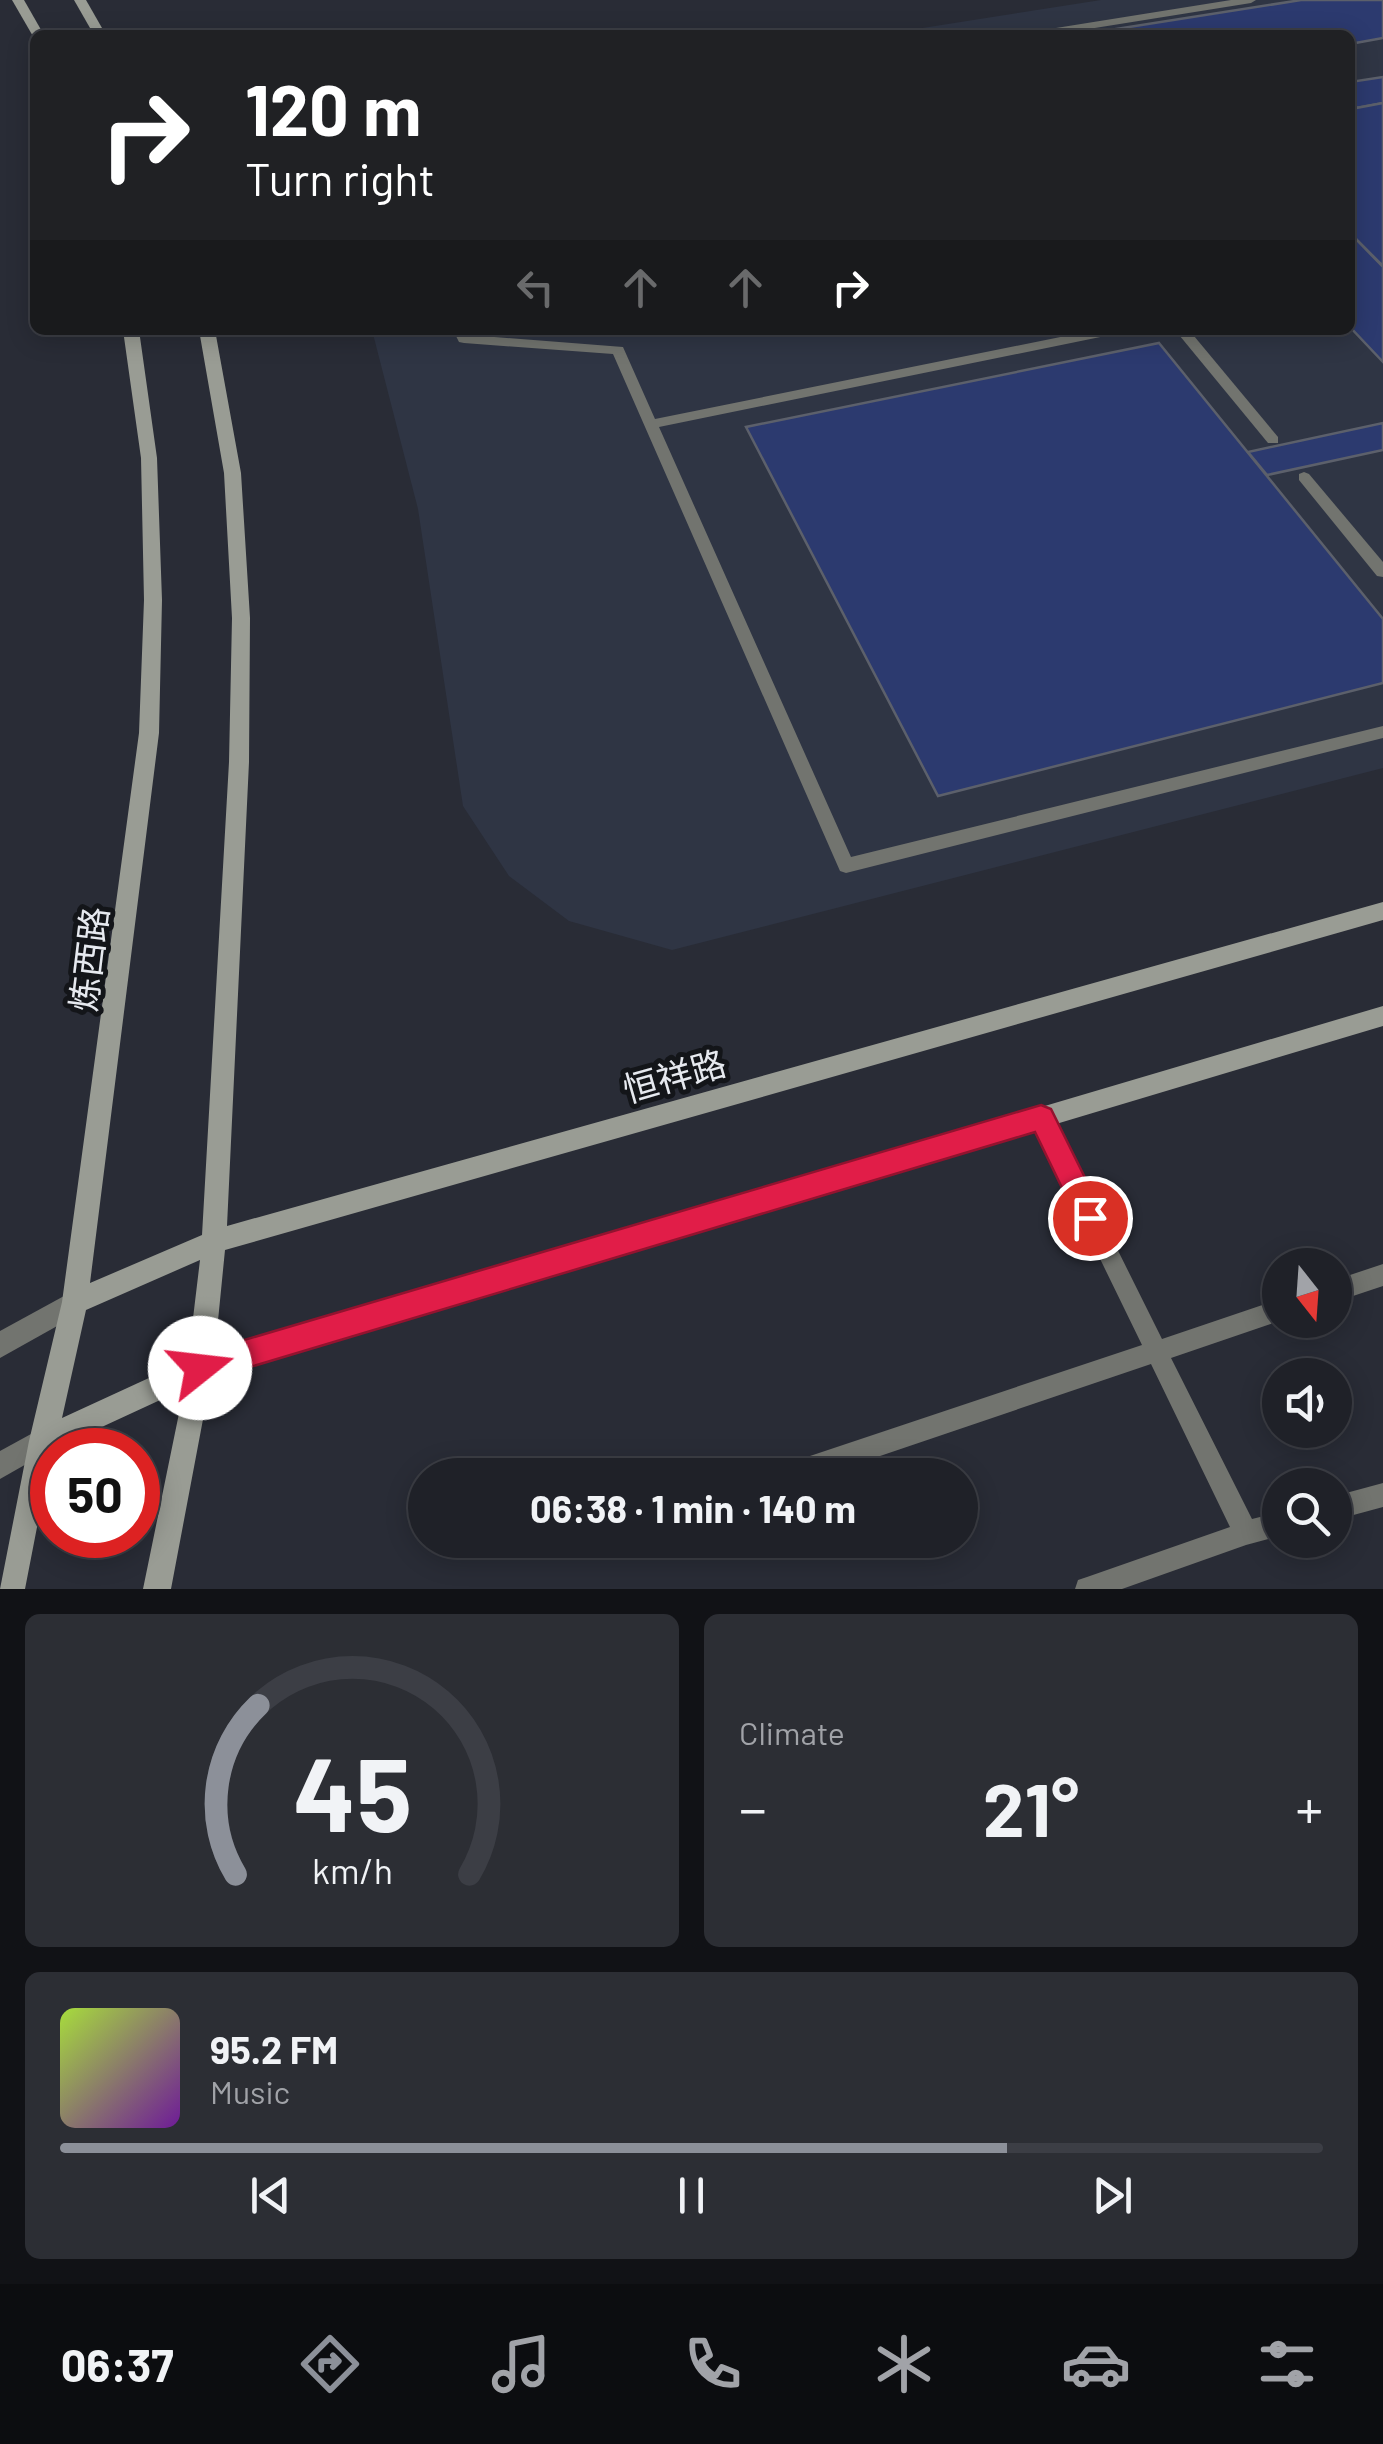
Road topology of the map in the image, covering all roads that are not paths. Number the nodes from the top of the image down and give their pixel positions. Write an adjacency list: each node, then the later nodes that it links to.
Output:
1 (18, 0): 4 (main road)
2 (80, 0): 5 (main road)
3 (1251, 0): 6 (lane)
4 (35, 30)
5 (97, 30)
6 (1062, 30)
7 (132, 335): 23 (main road, 炼西路)
8 (208, 335): 20 (main road)
9 (462, 335): 12 (lane)
10 (1090, 335): 12 (lane)
11 (1186, 335): 13 (lane)
12 (650, 424): 16 (lane)
13 (1273, 440)
14 (1304, 477): 15 (lane)
15 (1383, 572)
16 (1383, 732)
17 (1383, 911): 20 (main road, 恒祥路)
18 (1383, 1016): 19 (main road)
19 (1041, 1118): 26 (lane); 27 (main road)
20 (213, 1242): 23 (main road, 恒祥路); 27 (main road)
21 (1383, 1275): 22 (lane)
22 (1352, 1286)
23 (75, 1302): 25 (street, 恒祥路); 28 (main road, 炼西路)
24 (1262, 1316): 26 (lane)
25 (0, 1346)
26 (1156, 1351): 31 (lane); 37 (lane)
27 (200, 1368): 29 (main road); 39 (main road)
28 (45, 1428)
29 (72, 1428)
30 (30, 1449): 32 (street)
31 (839, 1458)
32 (0, 1466)
33 (1383, 1495): 35 (lane)
34 (30, 1499): 38 (main road, 炼西路)
35 (1352, 1503)
36 (1262, 1529): 37 (lane)
37 (1246, 1533): 40 (lane)
38 (11, 1589)
39 (157, 1589)
40 (1087, 1589)

